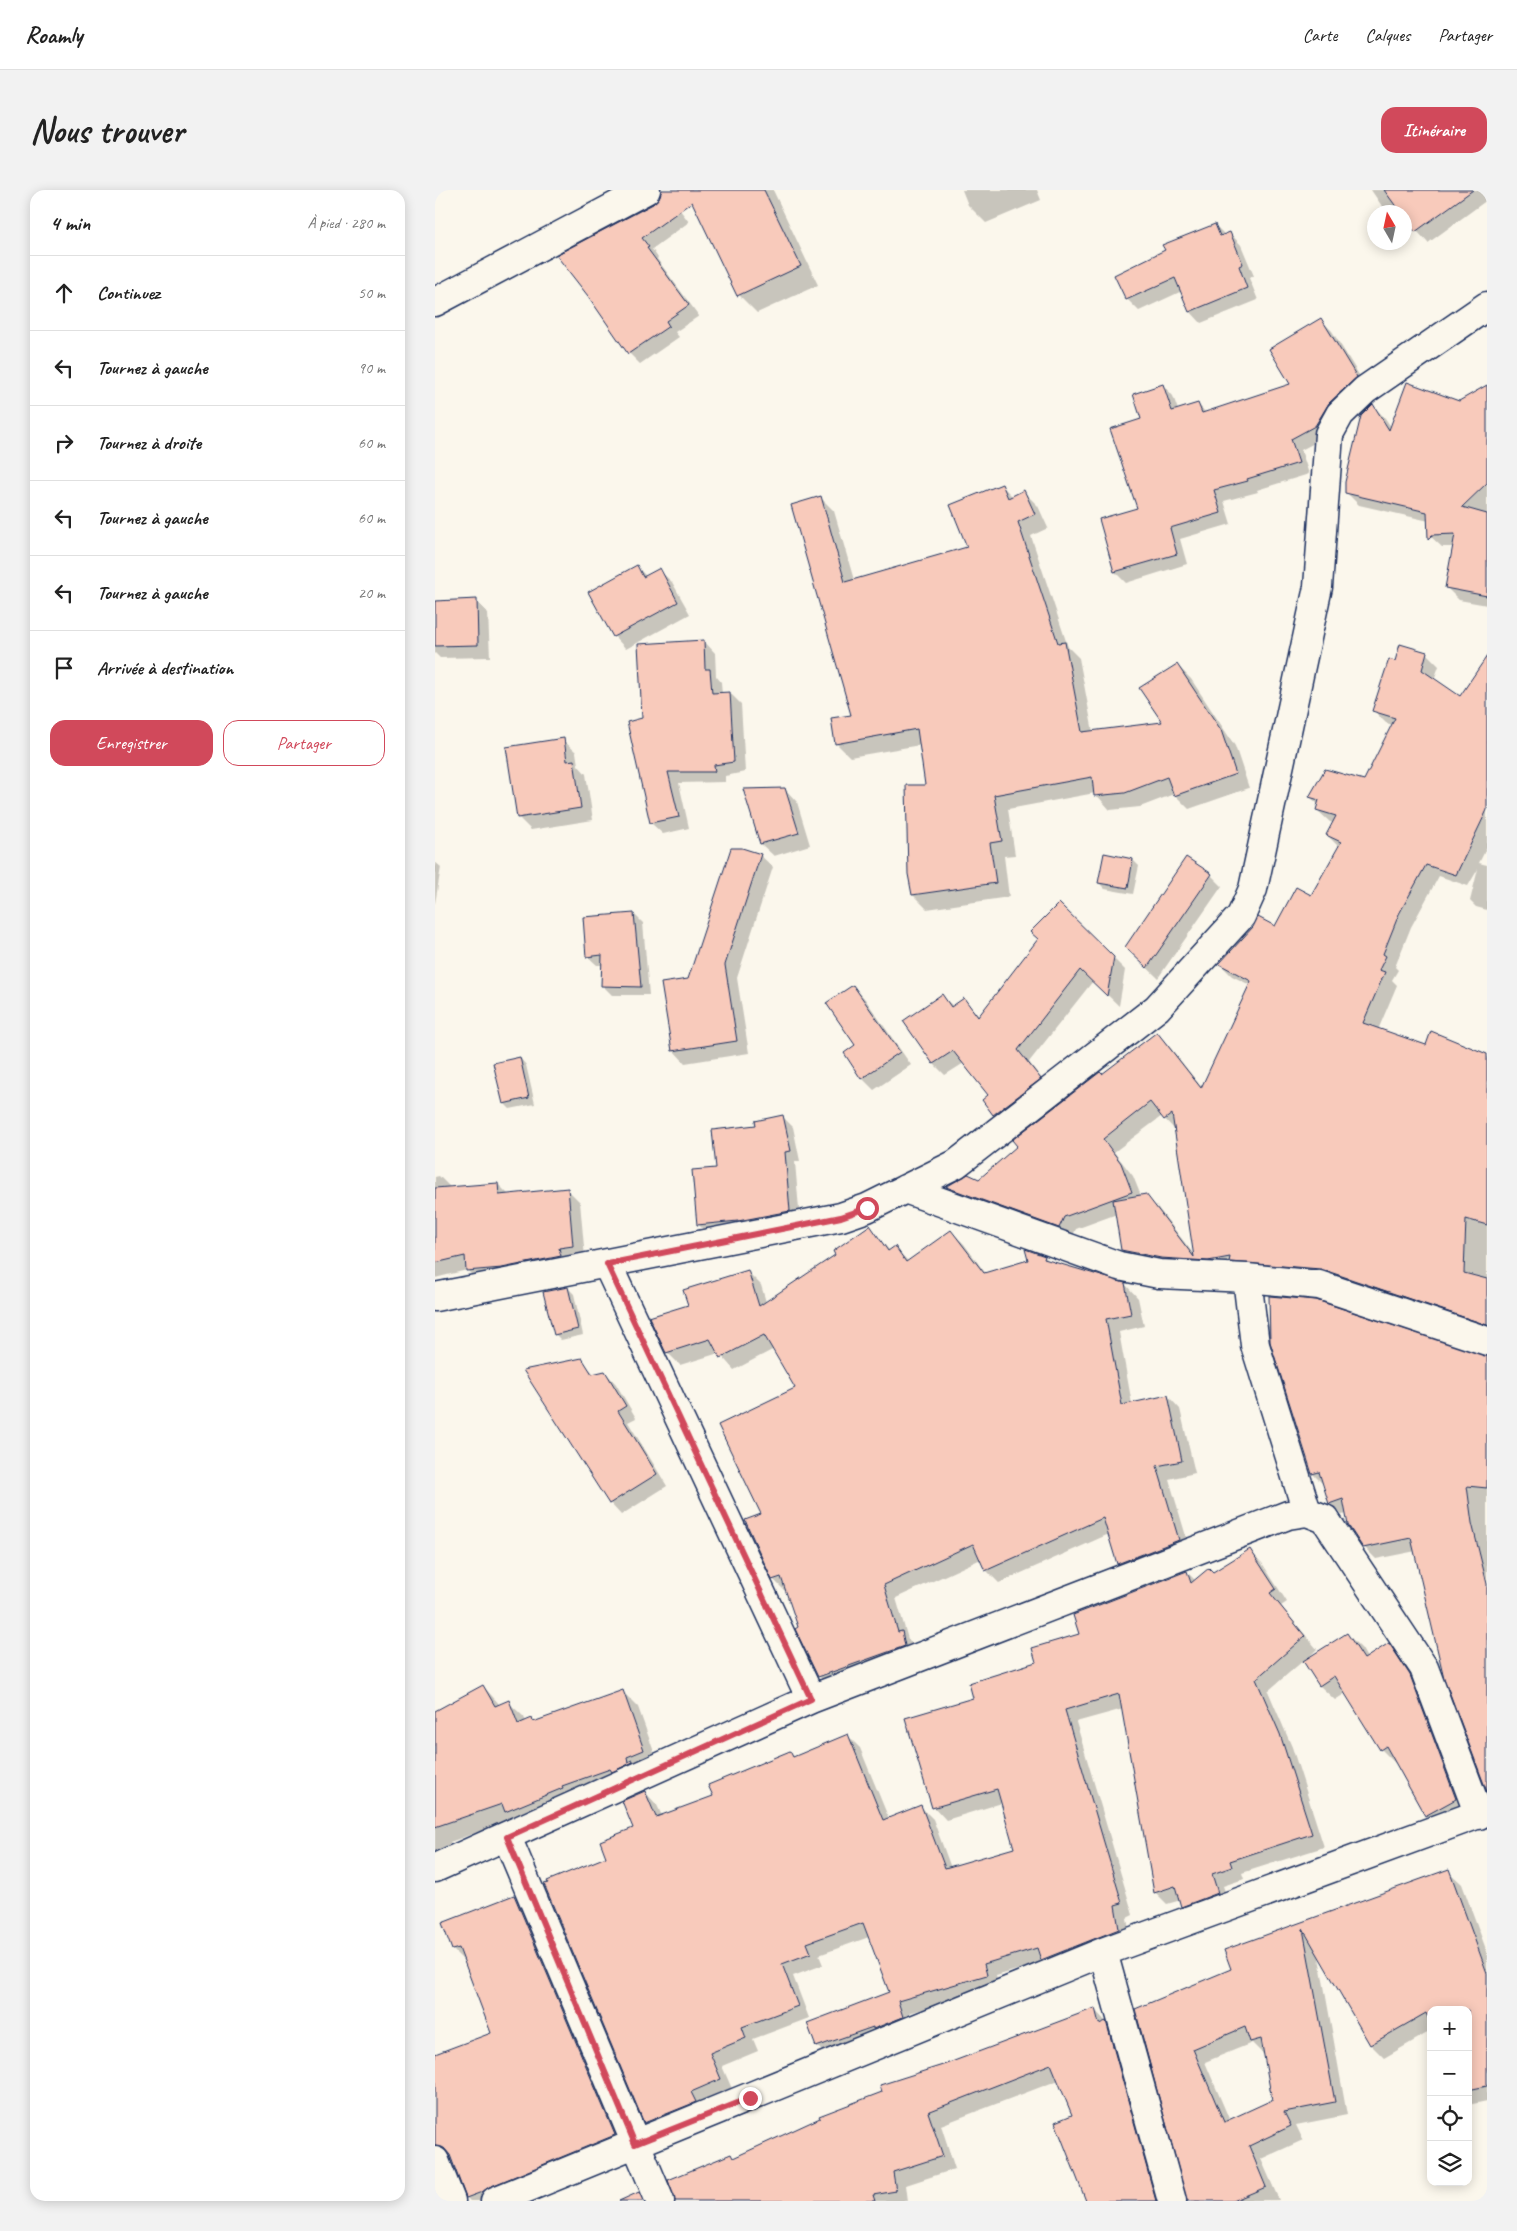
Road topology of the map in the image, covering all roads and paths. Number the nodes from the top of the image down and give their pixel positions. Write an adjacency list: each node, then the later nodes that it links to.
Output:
1 (646, 190): 2 (street)
2 (435, 302)
3 (1487, 306): 4 (street)
4 (905, 1189): 5 (street); 6 (street)
5 (607, 1264): 7 (street); 10 (street)
6 (1247, 1278): 8 (street); 9 (street)
7 (435, 1297)
8 (1487, 1341)
9 (1307, 1512): 10 (street); 11 (street)
10 (811, 1699): 12 (street)
11 (1483, 1813): 14 (street)
12 (507, 1837): 13 (street); 15 (street)
13 (435, 1868)
14 (1103, 1952): 15 (street); 20 (street)
15 (635, 2144): 18 (street); 19 (street)
16 (435, 2161): 17 (street)
17 (451, 2201)
18 (495, 2201)
19 (660, 2201)
20 (1172, 2201)

